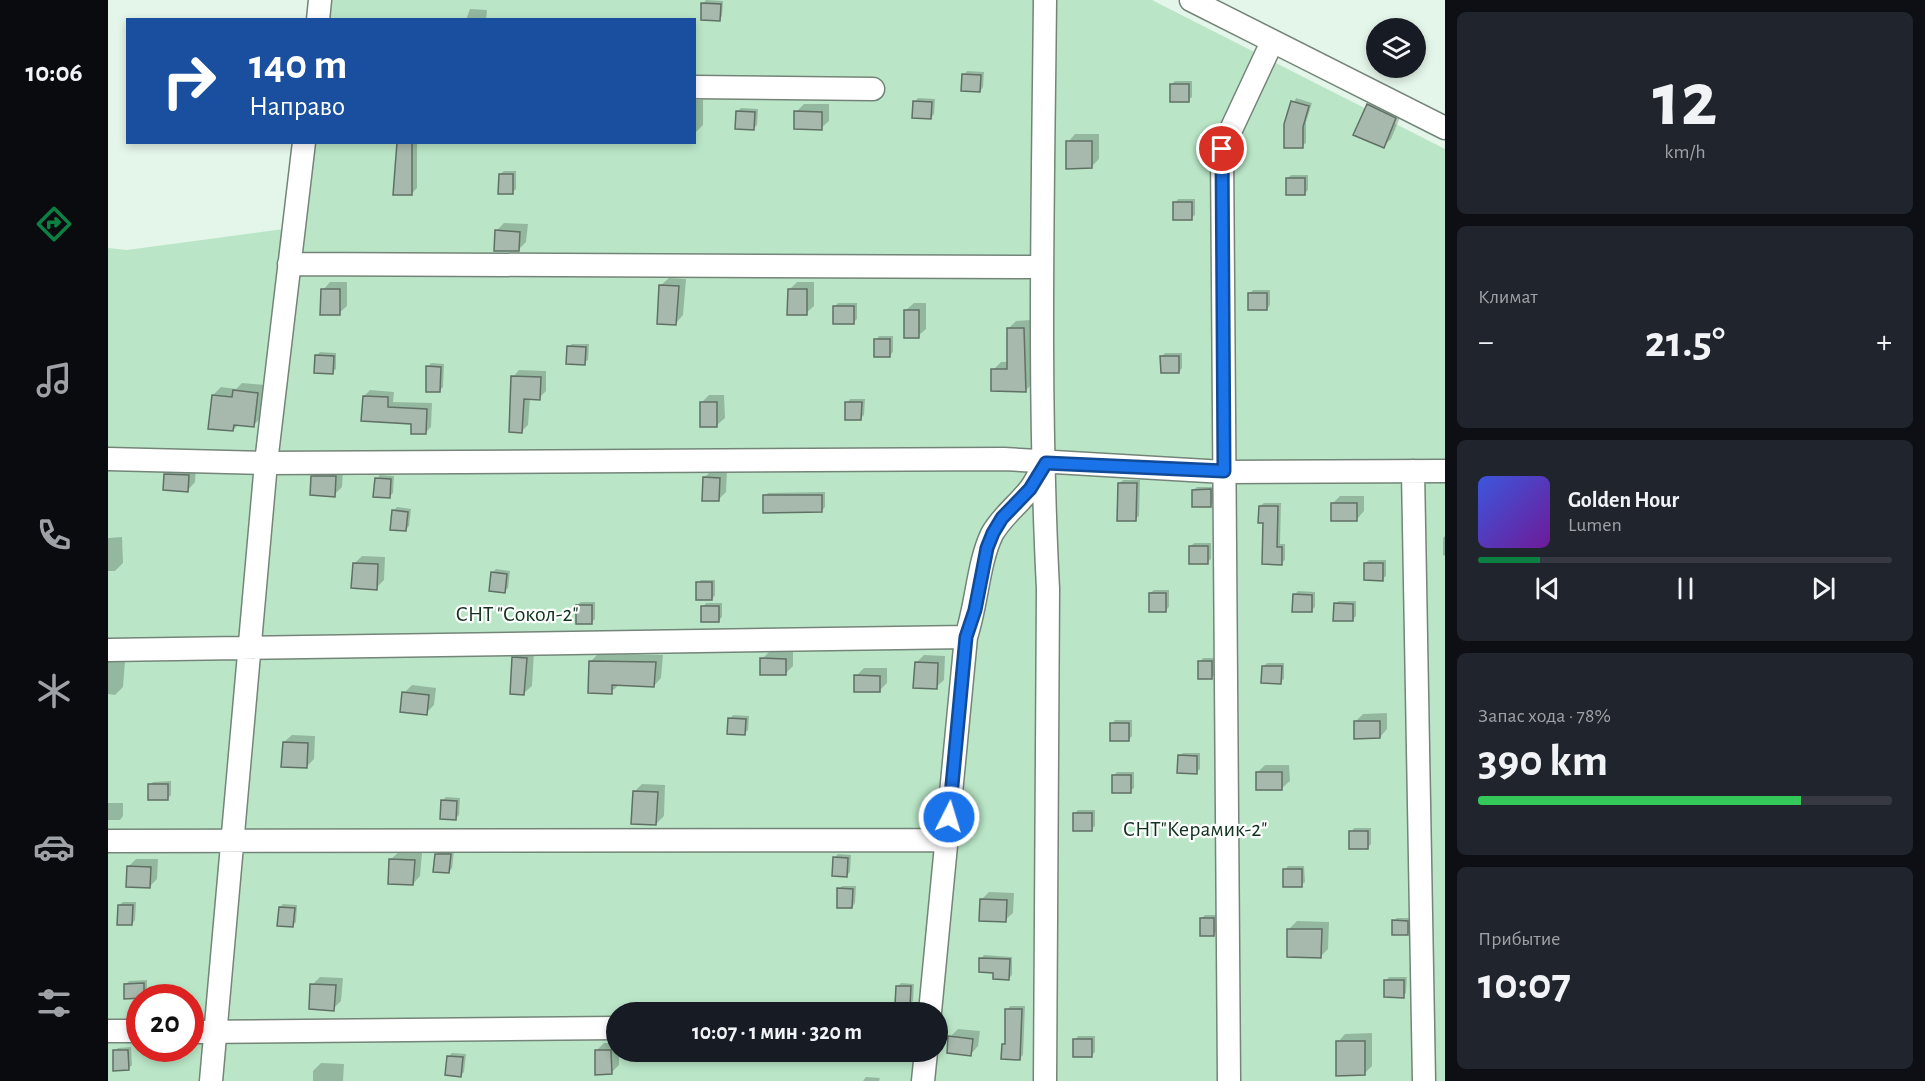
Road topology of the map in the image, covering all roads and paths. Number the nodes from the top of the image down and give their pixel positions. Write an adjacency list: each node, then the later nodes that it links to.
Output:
1 (320, 0): 5 (street)
2 (1045, 0): 12 (street)
3 (1191, 0): 4 (street)
4 (1222, 7): 6 (street)
5 (318, 18)
6 (1272, 42): 9 (street); 16 (street)
7 (696, 87): 8 (street)
8 (873, 89)
9 (1445, 128)
10 (304, 144): 11 (street)
11 (289, 264): 12 (street); 14 (street)
12 (1042, 267): 15 (street)
13 (108, 459): 14 (street)
14 (267, 463): 15 (street); 20 (street)
15 (1046, 463): 16 (street); 19 (street); 34 (street)
16 (1224, 471): 17 (street); 35 (street)
17 (1413, 471): 18 (street); 36 (street)
18 (1445, 471)
19 (966, 637): 20 (street); 22 (street)
20 (252, 649): 21 (street); 24 (street)
21 (108, 650)
22 (947, 840): 24 (street); 25 (street)
23 (108, 842): 24 (street)
24 (233, 843): 30 (street)
25 (931, 1002)
26 (606, 1028): 30 (street)
27 (108, 1031): 28 (street)
28 (126, 1031)
29 (204, 1032): 30 (street)
30 (214, 1032): 32 (street)
31 (925, 1062): 33 (street)
32 (211, 1081)
33 (923, 1081)
34 (1045, 1081)
35 (1229, 1081)
36 (1424, 1081)

